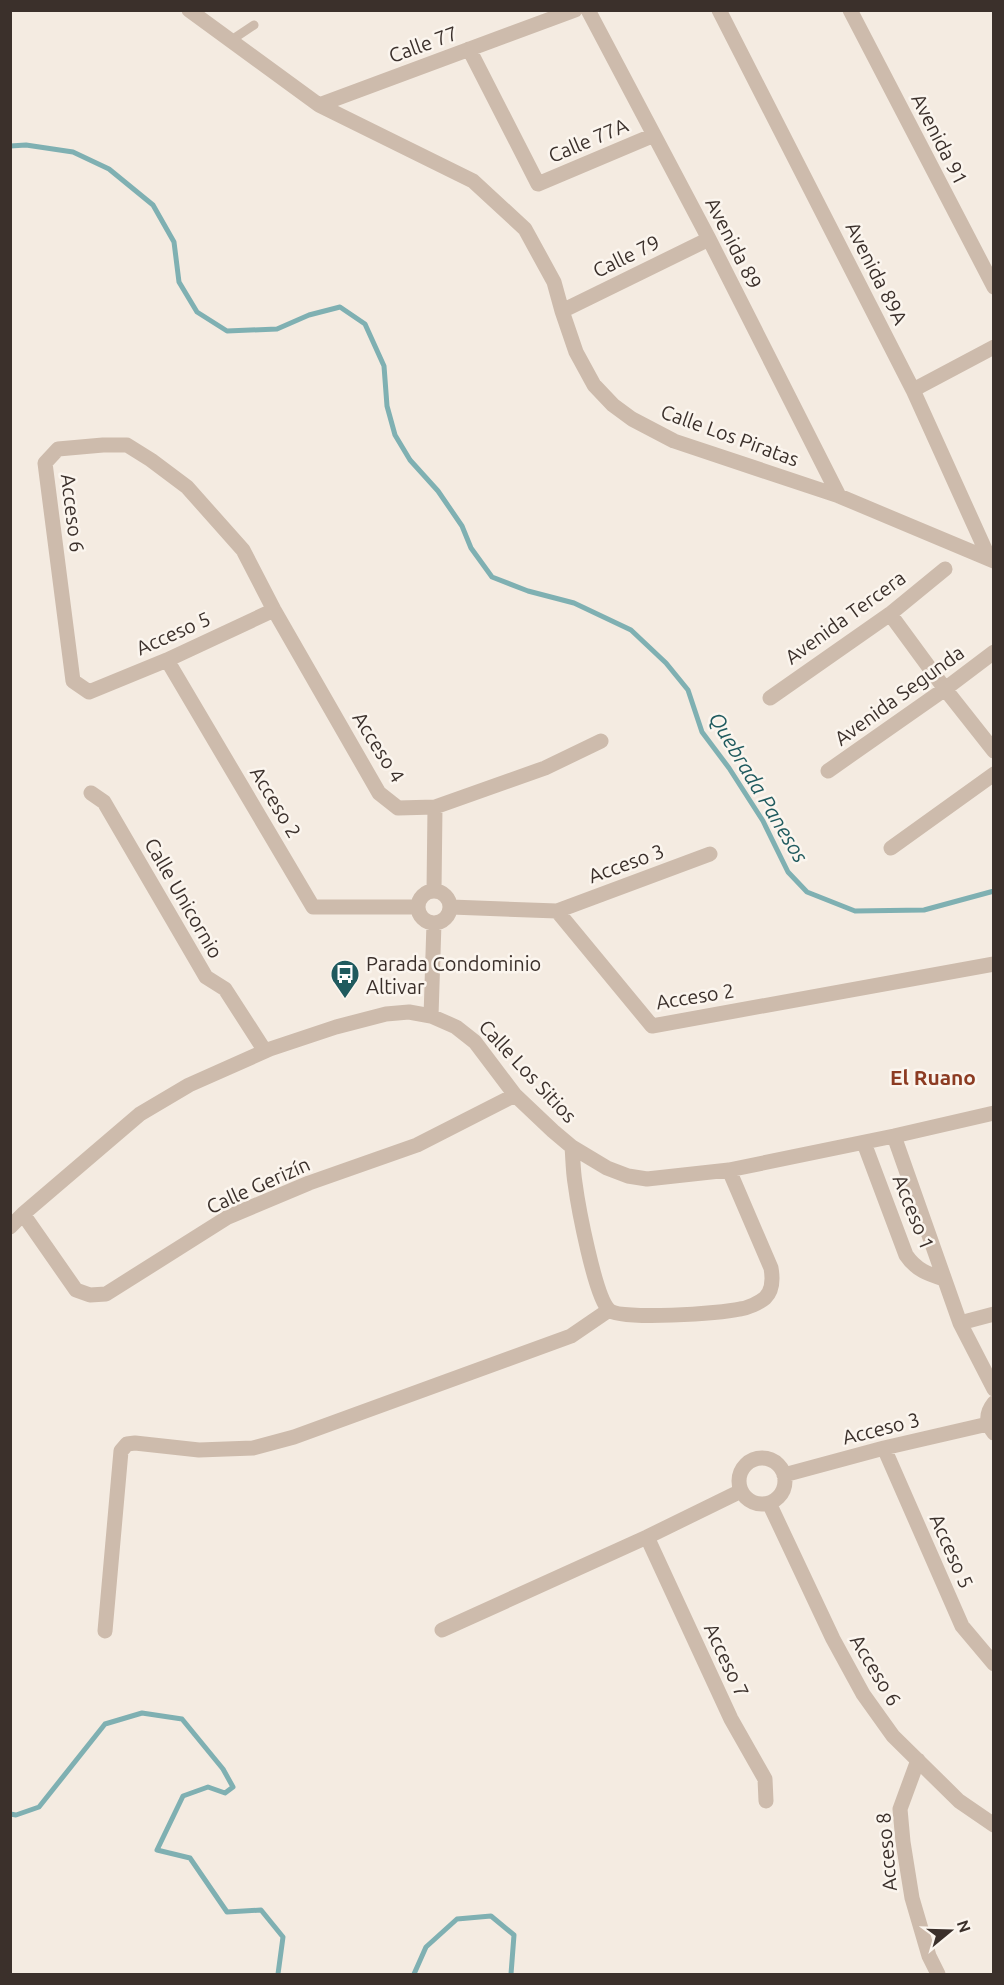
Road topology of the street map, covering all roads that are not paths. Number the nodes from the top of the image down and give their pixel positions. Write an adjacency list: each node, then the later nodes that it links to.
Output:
1 (189, 10): 7 (street, Calle Los Piratas)
2 (575, 10): 8 (street, Calle 77)
3 (588, 10): 10 (street, Avenida 89)
4 (719, 10): 15 (street, Avenida 89A)
5 (850, 10): 12 (street, Avenida 91)
6 (254, 25): 7 (lane)
7 (230, 41): 9 (street, Calle Los Piratas)
8 (469, 49): 9 (street, Calle 77); 10 (street, Calle 77A)
9 (319, 105): 13 (street, Calle Los Piratas)
10 (654, 135): 11 (street, Avenida 89)
11 (709, 240): 13 (street, Calle 79); 16 (street, Avenida 89)
12 (993, 287)
13 (562, 311): 16 (street, Calle Los Piratas)
14 (993, 347): 15 (street)
15 (913, 390): 17 (street, Avenida 89A)
16 (839, 496): 17 (street, Calle Los Piratas)
17 (991, 560)
18 (945, 569): 20 (street, Avenida Tercera)
19 (274, 610): 22 (street, Acceso 5); 24 (street, Acceso 6); 31 (street, Acceso 4)
20 (890, 614): 23 (street); 25 (street, Avenida Tercera)
21 (993, 652): 23 (street, Avenida Segunda)
22 (167, 660): 24 (street, Acceso 5); 35 (street, Acceso 2)
23 (945, 689): 27 (street); 28 (street, Avenida Segunda)
24 (89, 692)
25 (770, 698)
26 (601, 741): 31 (street, Acceso 4)
27 (993, 751)
28 (828, 771)
29 (993, 774): 32 (street)
30 (91, 793): 41 (street, Calle Unicornio)
31 (435, 807): 34 (street)
32 (891, 848)
33 (710, 854): 37 (street, Acceso 3)
34 (434, 891): 35 (street); 36 (street)
35 (418, 907): 38 (street)
36 (451, 907): 37 (street); 38 (street)
37 (557, 911): 39 (street, Acceso 2)
38 (434, 923): 40 (street)
39 (993, 964)
40 (431, 1016): 41 (street, Calle Los Sitios); 42 (street, Calle Los Sitios)
41 (265, 1052): 48 (street, Calle Los Sitios)
42 (515, 1095): 46 (street, Calle Los Sitios); 48 (street, Calle Gerizín)
43 (993, 1113): 44 (street, Calle Los Sitios)
44 (894, 1137): 45 (street, Calle Los Sitios); 50 (street, Acceso 1)
45 (864, 1143): 47 (street, Calle Los Sitios); 50 (street, Acceso 1)
46 (572, 1147): 47 (street, Calle Los Sitios); 51 (street)
47 (729, 1170): 51 (street)
48 (23, 1214): 49 (street, Calle Los Sitios)
49 (10, 1227)
50 (944, 1279): 53 (street, Acceso 1)
51 (609, 1310): 63 (street)
52 (993, 1314): 53 (street)
53 (960, 1323): 54 (street, Acceso 1)
54 (993, 1389)
55 (993, 1403): 56 (street)
56 (991, 1428): 57 (street, Acceso 3)
57 (884, 1448): 58 (street, Acceso 3); 64 (street, Acceso 5)
58 (784, 1475): 59 (street); 60 (street)
59 (741, 1491): 60 (street); 61 (street)
60 (769, 1503): 65 (street, Acceso 6)
61 (647, 1537): 62 (street); 66 (street, Acceso 7)
62 (442, 1630)
63 (105, 1631)
64 (993, 1664)
65 (918, 1760): 67 (street, Acceso 6); 68 (street, Acceso 8)
66 (766, 1801)
67 (993, 1825)
68 (938, 1974)

